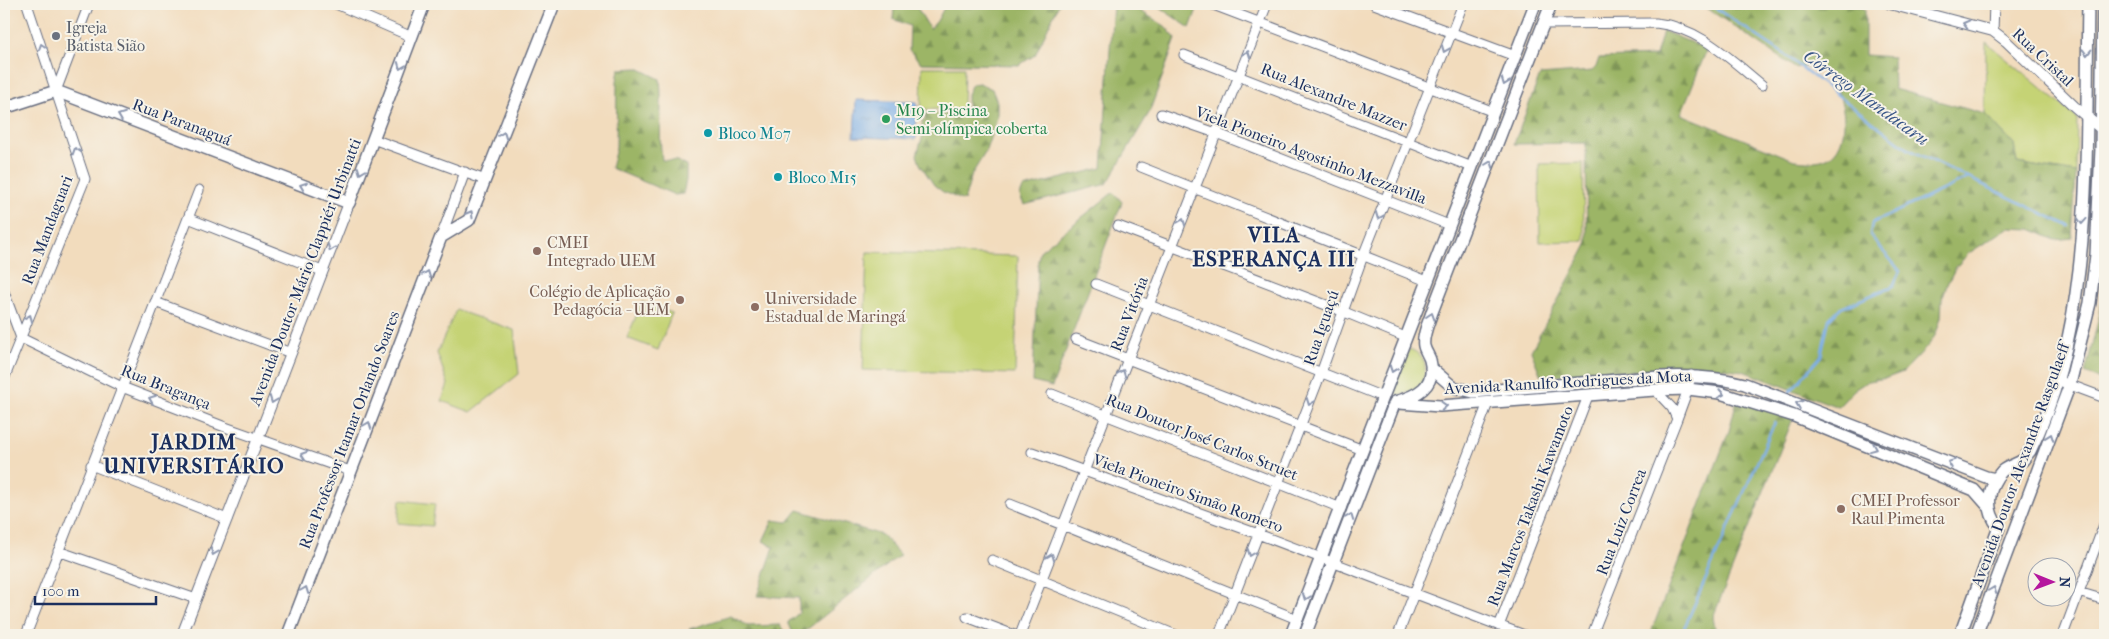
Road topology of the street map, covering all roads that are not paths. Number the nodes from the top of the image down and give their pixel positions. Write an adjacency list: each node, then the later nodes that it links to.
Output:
1 (27, 4): 27 (street, Rua Mandaguari, one-way to 1)
2 (90, 4): 27 (street)
3 (336, 4): 21 (street)
4 (424, 4): 21 (main road, Avenida Doutor Mário Clappiér Urbinatti)
5 (554, 4): 40 (main road, one-way to 5)
6 (1211, 4): 17 (street)
7 (1267, 4): 17 (street, Rua Vitória)
8 (1374, 4): 19 (street)
9 (1463, 4): 19 (street, Rua Iguaçú)
10 (1535, 4): 23 (main road)
11 (1551, 4): 18 (main road)
12 (1890, 4): 16 (street, Rua Cristal)
13 (1994, 4): 20 (street)
14 (2088, 4): 31 (main road, Avenida Doutor Alexandre Rasgulaeff, one-way to 31)
15 (2103, 4): 32 (main road, Avenida Doutor Alexandre Rasgulaeff)
16 (1911, 7): 20 (street, Rua Cristal, one-way to 16)
17 (1260, 22): 24 (street, Rua Vitória, one-way to 17); 26 (street)
18 (1543, 24): 25 (street); 61 (main road, one-way to 18)
19 (1452, 32): 23 (street); 26 (street, Rua Iguaçú, one-way to 26)
20 (1993, 32): 31 (street, Rua Cristal)
21 (412, 37): 34 (main road, Avenida Doutor Mário Clappiér Urbinatti, one-way to 34)
22 (1184, 55): 24 (street, Rua Alexandre Mazzer)
23 (1515, 56): 29 (main road, one-way to 29)
24 (1239, 75): 33 (street, Rua Vitória); 35 (street, Rua Alexandre Mazzer)
25 (1762, 85)
26 (1430, 87): 29 (street); 35 (street, Rua Iguaçú)
27 (56, 91): 28 (main road); 44 (main road, Rua Paranaguá, one-way to 27); 59 (street, Rua Mandaguari, one-way to 27)
28 (4, 108)
29 (1494, 112): 37 (main road)
30 (1161, 114): 33 (street, Viela Pioneiro Agostinho Mezzavilla)
31 (2086, 115): 32 (street, Rua Cristal); 68 (main road, Avenida Doutor Alexandre Rasgulaeff, one-way to 68)
32 (2103, 130): 36 (main road, Avenida Doutor Alexandre Rasgulaeff)
33 (1216, 133): 42 (street, Rua Vitória); 43 (street, Viela Pioneiro Agostinho Mezzavilla)
34 (373, 139): 39 (street); 44 (main road, Avenida Doutor Mário Clappiér Urbinatti, one-way to 44)
35 (1407, 143): 37 (street, Rua Alexandre Mazzer); 43 (street, Rua Iguaçú)
36 (2103, 149): 69 (main road, Avenida Doutor Alexandre Rasgulaeff)
37 (1472, 167): 46 (main road)
38 (1140, 168): 42 (street)
39 (465, 172): 40 (street); 48 (street, Rua Professor Itamar Orlando Soares)
40 (485, 180): 48 (main road, one-way to 40)
41 (198, 190): 45 (street)
42 (1194, 190): 49 (street, Rua Vitória, one-way to 42); 50 (street)
43 (1386, 200): 46 (street, Viela Pioneiro Agostinho Mezzavilla); 50 (street, Rua Iguaçú, one-way to 50)
44 (349, 203): 51 (street, Avenida Doutor Mário Clappiér Urbinatti, one-way to 51)
45 (188, 218): 51 (street); 55 (street)
46 (1449, 225): 52 (main road)
47 (1118, 226): 49 (street)
48 (441, 237): 88 (main road, Rua Professor Itamar Orlando Soares, one-way to 48)
49 (1172, 247): 56 (street, Rua Vitória); 57 (street)
50 (1363, 256): 52 (street); 57 (street, Rua Iguaçú)
51 (322, 271): 62 (street, Avenida Doutor Mário Clappiér Urbinatti)
52 (1427, 281): 58 (main road)
53 (1096, 284): 56 (street)
54 (4, 292): 59 (street)
55 (155, 302): 62 (street); 70 (street)
56 (1149, 304): 63 (street, Rua Vitória); 65 (street)
57 (1342, 311): 58 (street); 65 (street, Rua Iguaçú)
58 (1405, 337): 61 (main road); 75 (main road, one-way to 75)
59 (21, 338): 67 (street, Rua Mandaguari); 70 (street, Rua Bragança)
60 (1076, 338): 63 (street)
61 (1424, 346): 64 (main road)
62 (291, 353): 82 (street, Avenida Doutor Mário Clappiér Urbinatti, one-way to 82)
63 (1128, 358): 79 (street, Rua Vitória, one-way to 63); 81 (street)
64 (1431, 368): 66 (main road, Avenida Ranulfo Rodrigues da Mota); 77 (main road)
65 (1321, 373): 75 (street); 81 (street, Rua Iguaçú, one-way to 81)
66 (1690, 375): 71 (street, Rua Luiz Correa); 90 (main road, Avenida Ranulfo Rodrigues da Mota, one-way to 66)
67 (4, 379)
68 (2057, 380): 69 (street); 85 (main road, Avenida Doutor Alexandre Rasgulaeff)
69 (2070, 384): 76 (street); 89 (main road, Avenida Doutor Alexandre Rasgulaeff, one-way to 69)
70 (122, 387): 82 (street, Rua Bragança, one-way to 70); 86 (street)
71 (1688, 389): 72 (main road, Avenida Ranulfo Rodrigues da Mota); 80 (street, Rua Luiz Correa); 93 (main road, Avenida Ranulfo Rodrigues da Mota, one-way to 93)
72 (1655, 390): 74 (main road, Avenida Ranulfo Rodrigues da Mota); 80 (street)
73 (1052, 394): 79 (street, Rua Doutor José Carlos Struet)
74 (1588, 396): 78 (main road, Avenida Ranulfo Rodrigues da Mota); 113 (street, Rua Marcos Takashi Kawamoto)
75 (1383, 398): 77 (main road, Avenida Ranulfo Rodrigues da Mota); 83 (main road)
76 (2105, 398)
77 (1395, 402): 78 (main road, Avenida Ranulfo Rodrigues da Mota, one-way to 78); 104 (main road, one-way to 77)
78 (1488, 402): 106 (street)
79 (1106, 415): 87 (street, Rua Vitória); 91 (street, Rua Doutor José Carlos Struet)
80 (1677, 419): 125 (street, Rua Luiz Correa)
81 (1301, 425): 83 (street); 91 (street, Rua Iguaçú)
82 (258, 438): 88 (street, Rua Bragança, one-way to 82); 95 (street, Avenida Doutor Mário Clappiér Urbinatti)
83 (1363, 450): 94 (main road)
84 (1032, 452): 87 (street, Viela Pioneiro Simão Romero)
85 (2023, 460): 89 (main road); 90 (main road, Avenida Doutor Alexandre Rasgulaeff)
86 (92, 465): 95 (street); 101 (street)
87 (1084, 470): 97 (street, Rua Vitória); 100 (street, Viela Pioneiro Simão Romero)
88 (350, 471): 116 (main road, Rua Professor Itamar Orlando Soares, one-way to 88)
89 (2037, 473): 99 (main road, Avenida Doutor Alexandre Rasgulaeff)
90 (1996, 479): 93 (main road, Avenida Doutor Alexandre Rasgulaeff)
91 (1278, 484): 94 (street, Rua Doutor José Carlos Struet); 100 (street, Rua Iguaçú)
92 (1010, 504): 97 (street)
93 (1988, 506): 98 (main road, Avenida Doutor Alexandre Rasgulaeff)
94 (1341, 508): 102 (main road)
95 (227, 519): 109 (street, Avenida Doutor Mário Clappiér Urbinatti, one-way to 109)
96 (2105, 522): 107 (street)
97 (1063, 526): 105 (street, Rua Vitória, one-way to 97); 108 (street)
98 (2000, 527): 99 (main road); 126 (main road, Avenida Doutor Alexandre Rasgulaeff)
99 (2015, 530): 127 (main road, Avenida Doutor Alexandre Rasgulaeff, one-way to 99)
100 (1258, 534): 102 (street, Viela Pioneiro Simão Romero); 108 (street, Rua Iguaçú, one-way to 108)
101 (58, 551): 109 (street); 114 (street)
102 (1320, 559): 104 (street, Viela Pioneiro Simão Romero); 112 (main road, one-way to 112)
103 (992, 560): 105 (street)
104 (1332, 563): 106 (street, Viela Pioneiro Simão Romero); 122 (main road)
105 (1041, 581): 118 (street, Rua Vitória); 119 (street)
106 (1414, 592): 113 (street, Viela Pioneiro Simão Romero); 123 (street)
107 (2078, 592): 110 (street); 128 (street)
108 (1235, 595): 112 (street); 120 (street, Rua Iguaçú)
109 (196, 599): 115 (street, Avenida Doutor Mário Clappiér Urbinatti)
110 (2105, 600)
111 (966, 616): 117 (street)
112 (1297, 619): 121 (main road)
113 (1500, 626): 124 (street, Viela Pioneiro Simão Romero)
114 (26, 635)
115 (182, 635)
116 (288, 635)
117 (1014, 635)
118 (1020, 635)
119 (1176, 635)
120 (1219, 635)
121 (1291, 635)
122 (1305, 635)
123 (1398, 635)
124 (1524, 635)
125 (1592, 635)
126 (1960, 635)
127 (1976, 635)
128 (2063, 635)

